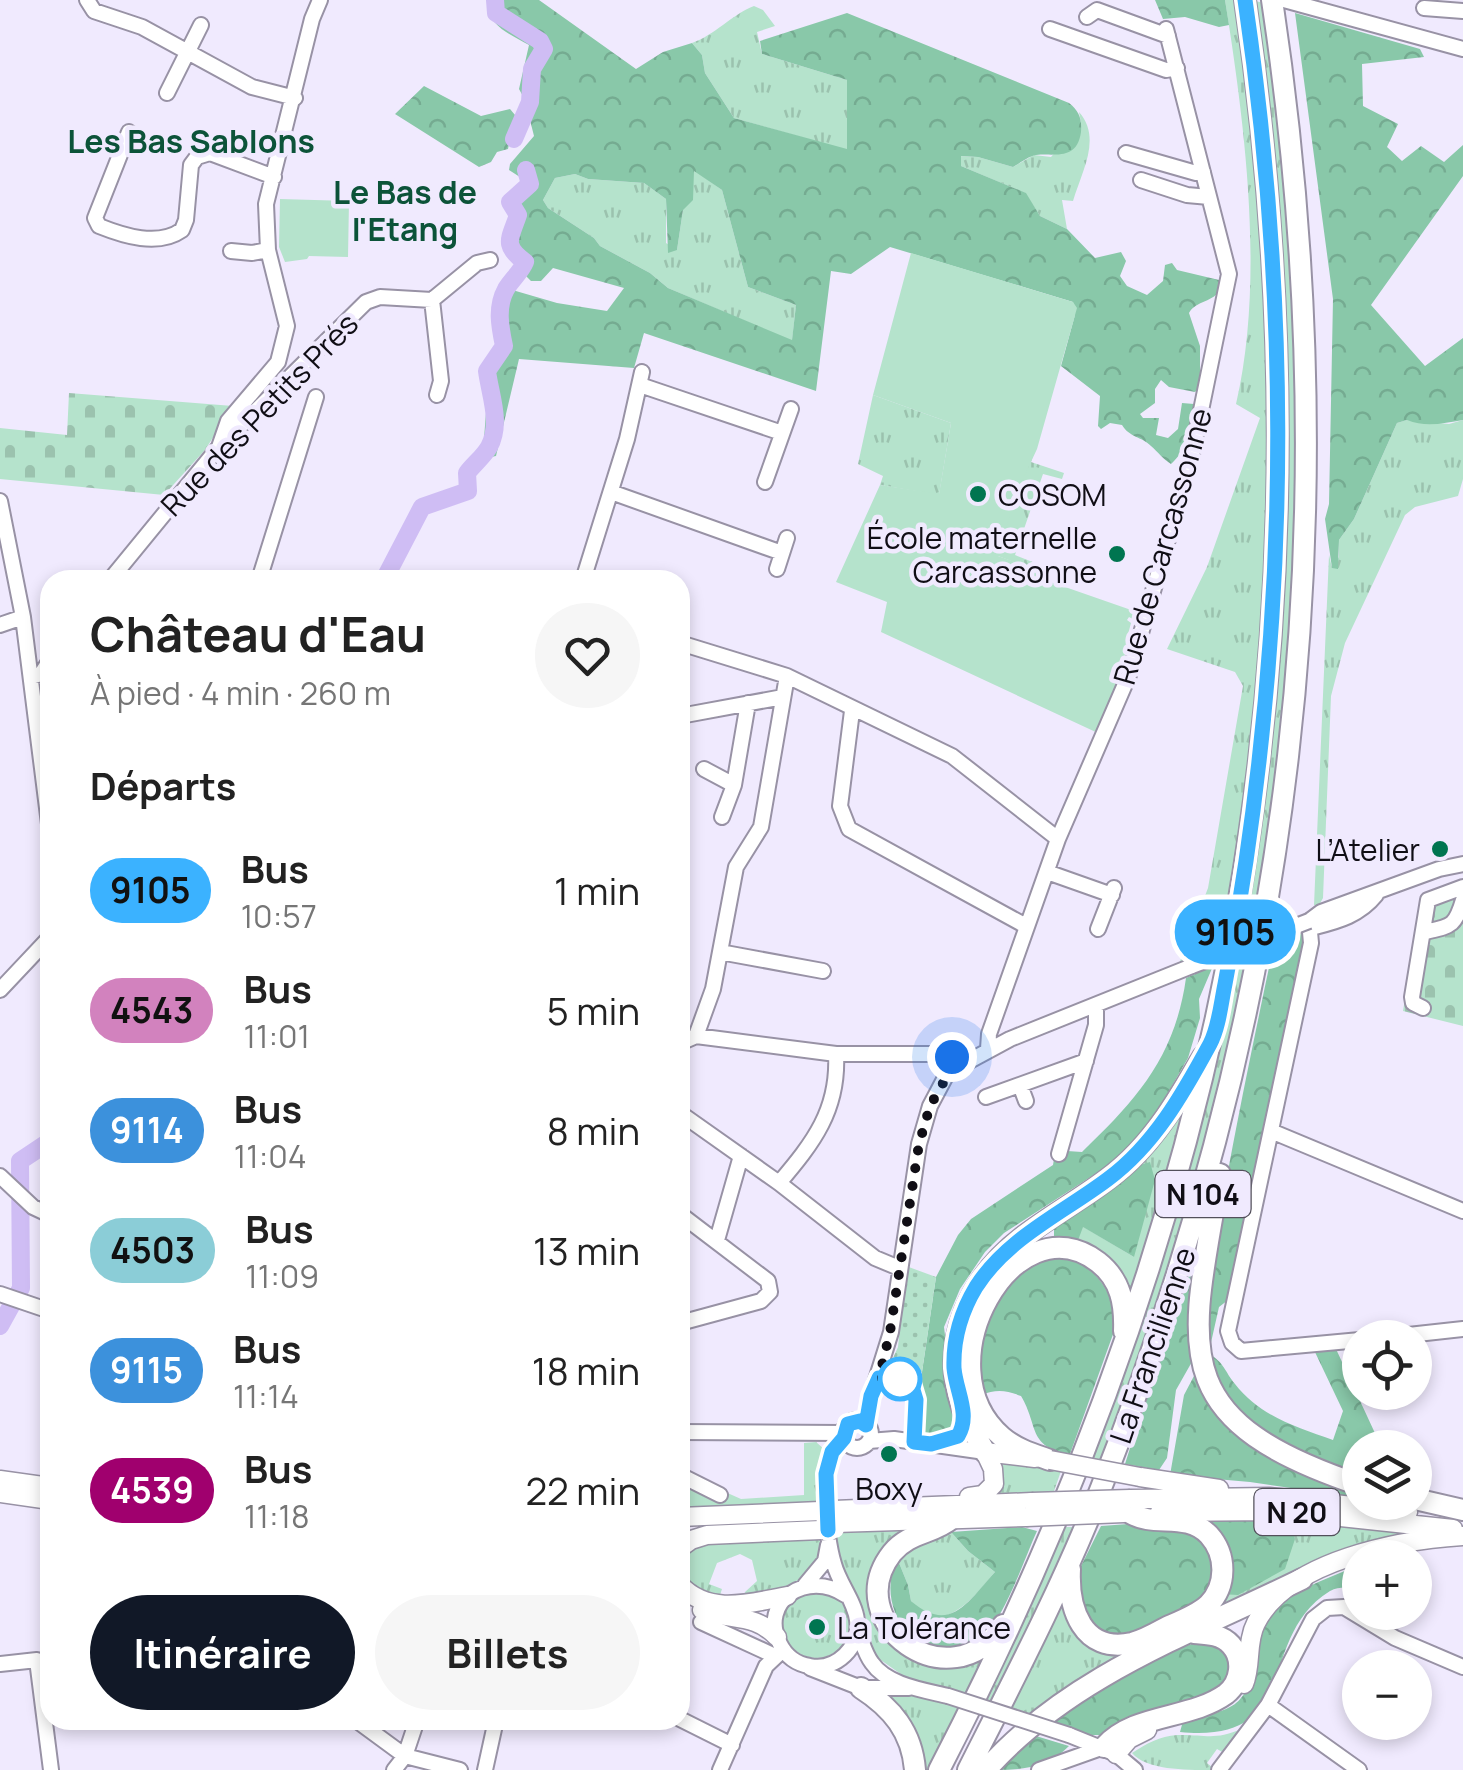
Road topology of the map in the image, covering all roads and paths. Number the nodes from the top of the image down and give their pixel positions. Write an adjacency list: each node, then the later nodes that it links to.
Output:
1 (88, 0): 12 (street)
2 (320, 0): 15 (street)
3 (1245, 0): 69 (highway, La Francilienne / N 104)
4 (1272, 0): 71 (highway, La Francilienne / N 104)
5 (1284, 0): 11 (street)
6 (1424, 8): 7 (street)
7 (1463, 11)
8 (1087, 17): 13 (street, Rue de Carcassonne)
9 (201, 25): 12 (street)
10 (1050, 29): 13 (street)
11 (1463, 49)
12 (188, 50): 14 (street); 15 (street)
13 (1177, 68): 18 (street, Rue de Carcassonne)
14 (167, 93)
15 (294, 98): 19 (street)
16 (128, 132): 19 (street)
17 (1126, 153): 18 (street)
18 (1203, 172): 21 (street, Rue de Carcassonne)
19 (274, 177): 22 (street)
20 (1141, 180): 21 (street)
21 (1209, 197): 52 (street, Rue de Carcassonne)
22 (268, 250): 23 (street); 30 (street)
23 (232, 251)
24 (490, 260): 25 (street)
25 (432, 300): 27 (street); 30 (street, Rue des Petits Prés)
26 (316, 396): 36 (street)
27 (438, 396)
28 (791, 409): 29 (street)
29 (782, 432): 31 (street); 32 (street)
30 (219, 447): 35 (street, Rue des Petits Prés)
31 (765, 482)
32 (611, 492): 34 (street); 37 (street)
33 (0, 501): 38 (street)
34 (777, 569)
35 (119, 570)
36 (262, 570)
37 (586, 570)
38 (23, 617): 39 (street); 43 (street)
39 (0, 625)
40 (690, 646): 42 (street)
41 (40, 674): 43 (street)
42 (786, 676): 44 (street); 46 (street)
43 (31, 678): 48 (street)
44 (783, 697): 45 (street); 62 (street)
45 (748, 703): 47 (street); 50 (street)
46 (852, 711): 52 (street); 58 (street)
47 (690, 714)
48 (40, 730)
49 (704, 769): 50 (street)
50 (734, 785): 51 (street)
51 (722, 817)
52 (1058, 838): 54 (street, Rue de Carcassonne)
53 (1463, 864): 57 (street)
54 (1047, 872): 58 (street, Rue de Carcassonne); 59 (street)
55 (1463, 888): 60 (street)
56 (1463, 900): 60 (street)
57 (1309, 921): 65 (street, bridge); 79 (street)
58 (1026, 926): 70 (street, Rue de Carcassonne)
59 (1098, 929)
60 (1426, 932): 66 (street)
61 (40, 948): 64 (street)
62 (720, 952): 63 (street); 67 (street)
63 (822, 971)
64 (0, 990)
65 (1096, 1005): 70 (street); 73 (street)
66 (1423, 1008)
67 (696, 1036): 68 (street); 72 (street)
68 (690, 1039)
69 (1213, 1039): 95 (highway, La Francilienne / N 104); 96 (highway)
70 (988, 1045): 74 (street)
71 (1240, 1049): 104 (highway); 122 (highway, La Francilienne / N 104)
72 (836, 1054): 74 (street); 83 (street)
73 (1086, 1061): 75 (street); 80 (street)
74 (952, 1063): 88 (street)
75 (1020, 1085): 76 (street); 77 (street)
76 (986, 1097)
77 (1026, 1100)
78 (690, 1120): 81 (street)
79 (1271, 1131): 85 (street); 94 (street)
80 (1060, 1154)
81 (740, 1156): 83 (street); 87 (street)
82 (0, 1176): 84 (street)
83 (779, 1184): 88 (street)
84 (40, 1208)
85 (1463, 1210)
86 (690, 1221): 87 (street)
87 (718, 1240): 91 (street)
88 (899, 1268): 99 (street)
89 (2, 1294): 90 (street)
90 (40, 1307)
91 (690, 1320)
92 (1463, 1329): 93 (street)
93 (1432, 1332)
94 (1342, 1342)
95 (1123, 1348): 103 (highway); 125 (highway, La Francilienne / N 104)
96 (965, 1414): 100 (street); 101 (highway)
97 (690, 1432): 98 (street)
98 (815, 1432): 99 (street); 102 (street)
99 (855, 1433): 100 (street); 102 (street)
100 (931, 1444): 101 (street)
101 (984, 1452): 103 (main road); 116 (main road)
102 (831, 1456): 118 (street)
103 (1050, 1460): 110 (main road, bridge)
104 (1342, 1477)
105 (0, 1480): 107 (main road)
106 (690, 1480): 109 (street)
107 (40, 1486)
108 (0, 1492): 111 (main road)
109 (720, 1495)
110 (1269, 1497): 113 (main road, N 20); 117 (main road, N 20)
111 (40, 1498)
112 (1432, 1503): 114 (highway)
113 (1128, 1508): 116 (main road, N 20, bridge); 120 (main road, N 20); 122 (highway)
114 (1463, 1510)
115 (690, 1517): 118 (main road)
116 (946, 1518): 118 (main road); 125 (highway)
117 (1463, 1519)
118 (828, 1524): 119 (main road); 121 (main road); 124 (street); 127 (street)
119 (690, 1529)
120 (1463, 1533): 123 (main road)
121 (690, 1540)
122 (1070, 1560): 156 (highway, La Francilienne / N 104)
123 (1302, 1579): 132 (highway); 147 (main road)
124 (805, 1585): 127 (street); 128 (street)
125 (1023, 1594): 155 (highway, La Francilienne / N 104)
126 (690, 1595): 128 (main road)
127 (845, 1595): 131 (street)
128 (787, 1596): 133 (street)
129 (690, 1603): 133 (main road)
130 (700, 1622): 133 (street)
131 (858, 1631): 135 (street); 139 (street)
132 (1192, 1633): 147 (highway); 157 (highway)
133 (778, 1647): 135 (street); 146 (street)
134 (0, 1664): 137 (street)
135 (804, 1665): 138 (street)
136 (1463, 1667): 140 (street)
137 (40, 1684)
138 (861, 1688): 139 (street); 154 (highway)
139 (913, 1688): 147 (street, bridge)
140 (1268, 1705): 160 (street); 161 (street)
141 (690, 1723): 146 (street)
142 (46, 1730): 149 (street)
143 (370, 1730): 148 (street)
144 (414, 1730): 148 (street)
145 (494, 1730): 152 (street)
146 (732, 1745): 153 (street)
147 (1110, 1751): 158 (street); 159 (street)
148 (405, 1756): 150 (street); 151 (street)
149 (51, 1770)
150 (394, 1770)
151 (460, 1770)
152 (485, 1770)
153 (720, 1770)
154 (915, 1770)
155 (939, 1770)
156 (968, 1770)
157 (986, 1770)
158 (1039, 1770)
159 (1135, 1770)
160 (1218, 1770)
161 (1358, 1770)

